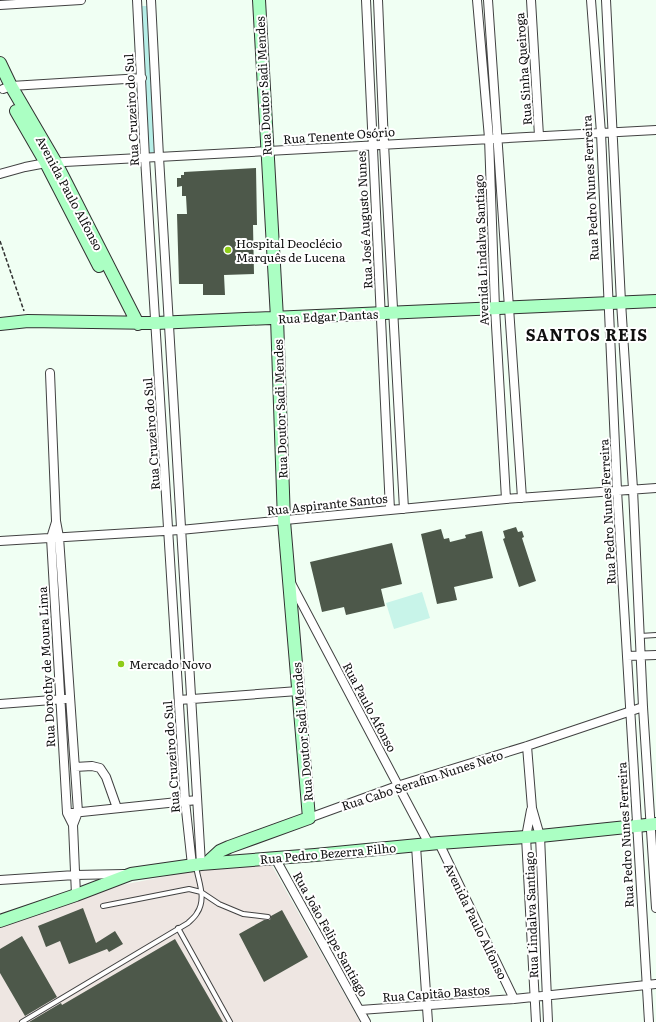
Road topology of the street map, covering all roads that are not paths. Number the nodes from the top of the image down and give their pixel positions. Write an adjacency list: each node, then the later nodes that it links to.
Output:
1 (81, 0): 12 (street)
2 (137, 0): 15 (street, Rua Cruzeiro do Sul)
3 (151, 0): 26 (street, Rua Cruzeiro do Sul)
4 (259, 0): 25 (main road, Rua Doutor Sadi Mendes)
5 (366, 0): 24 (street, Rua José Augusto Nunes)
6 (378, 0): 23 (street, Rua José Augusto Nunes)
7 (477, 0): 21 (street, Avenida Lindalva Santiago)
8 (488, 0): 22 (street, Avenida Lindalva Santiago)
9 (531, 0): 20 (street, Rua Sinha Queiroga)
10 (591, 0): 19 (street, Rua Pedro Nunes Ferreira)
11 (606, 0): 18 (street, Rua Pedro Nunes Ferreira)
12 (29, 2): 13 (street)
13 (0, 5)
14 (0, 63): 16 (main road, Avenida Paulo Alfonso)
15 (142, 78): 16 (street); 27 (street, Rua Cruzeiro do Sul)
16 (5, 86): 28 (main road, Avenida Paulo Alfonso)
17 (656, 130): 18 (street, Rua Tenente Osório)
18 (613, 132): 19 (street, Rua Tenente Osório); 31 (street, Rua Pedro Nunes Ferreira)
19 (600, 133): 20 (street, Rua Tenente Osório); 32 (street, Rua Pedro Nunes Ferreira)
20 (539, 136): 22 (street, Rua Tenente Osório)
21 (489, 138): 22 (street, Rua Tenente Osório); 23 (street, Rua Tenente Osório); 33 (street, Avenida Lindalva Santiago)
22 (498, 138): 34 (street, Avenida Lindalva Santiago)
23 (384, 144): 24 (street, Rua Tenente Osório); 36 (street, Rua José Augusto Nunes)
24 (372, 145): 25 (street, Rua Tenente Osório); 35 (street, Rua José Augusto Nunes)
25 (267, 152): 26 (street, Rua Tenente Osório); 38 (main road, Rua Doutor Sadi Mendes)
26 (159, 157): 27 (street, Rua Tenente Osório); 42 (street, Rua Cruzeiro do Sul)
27 (145, 158): 28 (street, Rua Tenente Osório); 41 (street, Rua Cruzeiro do Sul)
28 (51, 163): 29 (street, Rua Tenente Osório); 40 (main road, Avenida Paulo Alfonso)
29 (0, 174)
30 (656, 301): 31 (main road, Rua Edgar Dantas)
31 (621, 302): 32 (main road, Rua Edgar Dantas); 49 (street, Rua Pedro Nunes Ferreira)
32 (608, 303): 34 (main road, Rua Edgar Dantas); 51 (street, Rua Pedro Nunes Ferreira)
33 (495, 308): 34 (main road, Rua Edgar Dantas); 36 (main road, Rua Edgar Dantas); 53 (street, Avenida Lindalva Santiago)
34 (508, 308): 52 (street, Avenida Lindalva Santiago)
35 (381, 313): 36 (main road, Rua Edgar Dantas); 38 (main road, Rua Edgar Dantas); 55 (street, Rua José Augusto Nunes)
36 (394, 313): 54 (street, Rua José Augusto Nunes)
37 (0, 316): 39 (main road)
38 (277, 318): 42 (main road, Rua Edgar Dantas); 57 (main road, Rua Doutor Sadi Mendes)
39 (23, 321): 40 (main road, Rua Edgar Dantas); 43 (main road, Rua Edgar Dantas)
40 (134, 323): 41 (main road, Rua Edgar Dantas)
41 (156, 323): 42 (main road, Rua Edgar Dantas); 46 (street, Rua Cruzeiro do Sul)
42 (169, 323): 45 (street, Rua Cruzeiro do Sul)
43 (0, 324)
44 (50, 373): 56 (street, Rua Dorothy de Moura Lima)
45 (174, 401): 46 (street); 48 (street, Rua Cruzeiro do Sul)
46 (161, 402): 50 (street, Rua Cruzeiro do Sul)
47 (656, 488): 49 (street, Rua Aspirante Santos)
48 (179, 489): 50 (street); 59 (street, Rua Cruzeiro do Sul)
49 (633, 489): 51 (street, Rua Aspirante Santos); 65 (street, Rua Pedro Nunes Ferreira)
50 (166, 490): 58 (street, Rua Cruzeiro do Sul)
51 (617, 490): 52 (street, Rua Aspirante Santos); 68 (street, Rua Pedro Nunes Ferreira)
52 (522, 498): 53 (street, Rua Aspirante Santos)
53 (506, 499): 54 (street, Rua Aspirante Santos)
54 (404, 509): 55 (street, Rua Aspirante Santos)
55 (390, 510): 57 (street, Rua Aspirante Santos)
56 (56, 521): 60 (street, Rua Dorothy de Moura Lima); 61 (street, Rua Dorothy de Moura Lima)
57 (284, 521): 59 (street, Rua Aspirante Santos); 63 (main road, Rua Doutor Sadi Mendes)
58 (169, 530): 59 (street, Rua Aspirante Santos); 61 (street, Rua Aspirante Santos); 72 (street, Rua Cruzeiro do Sul)
59 (180, 530): 73 (street, Rua Cruzeiro do Sul)
60 (51, 538): 61 (street, Rua Aspirante Santos); 62 (street, Rua Aspirante Santos); 71 (street, Rua Dorothy de Moura Lima)
61 (59, 538): 70 (street, Rua Dorothy de Moura Lima)
62 (0, 541)
63 (290, 580): 69 (main road, Rua Doutor Sadi Mendes); 79 (street, Rua Paulo Afonso)
64 (656, 635): 65 (lane)
65 (640, 636): 67 (street, Rua Pedro Nunes Ferreira)
66 (656, 654): 67 (street)
67 (641, 655): 68 (street); 75 (street, Rua Pedro Nunes Ferreira)
68 (627, 656): 76 (street, Rua Pedro Nunes Ferreira)
69 (298, 691): 73 (street); 86 (main road, Rua Doutor Sadi Mendes)
70 (70, 699): 71 (street); 78 (street, Rua Dorothy de Moura Lima)
71 (60, 700): 74 (street); 85 (street, Rua Dorothy de Moura Lima)
72 (179, 700): 73 (street); 81 (street, Rua Cruzeiro do Sul)
73 (192, 700): 80 (street, Rua Cruzeiro do Sul)
74 (0, 704)
75 (643, 707): 76 (street, Rua Cabo Serafim Nunes Neto); 87 (street, Rua Pedro Nunes Ferreira)
76 (631, 710): 77 (street, Rua Cabo Serafim Nunes Neto); 89 (street, Rua Pedro Nunes Ferreira)
77 (527, 746): 79 (street, Rua Cabo Serafim Nunes Neto); 83 (street, Rua Lindalva Santiago)
78 (75, 767): 82 (street); 84 (street, Rua Dorothy de Moura Lima)
79 (397, 786): 86 (street, Rua Cabo Serafim Nunes Neto); 92 (street, Rua Paulo Afonso)
80 (197, 800): 81 (street); 95 (street, Rua Cruzeiro do Sul)
81 (185, 801): 82 (street); 95 (street, Rua Cruzeiro do Sul)
82 (118, 808): 84 (street)
83 (532, 808): 90 (street, Rua Lindalva Santiago); 91 (street, Rua Lindalva Santiago)
84 (78, 812): 85 (street); 88 (street, Rua Dorothy de Moura Lima)
85 (67, 813): 88 (street, Rua Dorothy de Moura Lima)
86 (309, 818): 95 (main road, Rua Cabo Serafim Nunes Neto)
87 (654, 824): 89 (main road, Rua Pedro Bezerra Filho); 99 (street, Rua Pedro Nunes Ferreira)
88 (73, 825): 97 (street, Rua Dorothy de Moura Lima)
89 (637, 826): 91 (main road, Rua Pedro Bezerra Filho); 100 (street, Rua Pedro Nunes Ferreira)
90 (526, 836): 91 (main road, Rua Pedro Bezerra Filho); 92 (main road, Rua Pedro Bezerra Filho); 111 (street, Rua Lindalva Santiago)
91 (540, 836): 110 (street, Rua Lindalva Santiago)
92 (434, 844): 93 (main road, Rua Pedro Bezerra Filho); 112 (street, Avenida Paulo Alfonso)
93 (416, 846): 94 (main road, Rua Pedro Bezerra Filho); 113 (street)
94 (275, 858): 95 (main road, Rua Pedro Bezerra Filho); 114 (street, Rua João Felipe Santiago)
95 (199, 864): 96 (main road, Rua Pedro Bezerra Filho); 101 (lane)
96 (131, 874): 97 (street, Rua Pedro Bezerra Filho); 102 (main road)
97 (76, 875): 98 (street, Rua Pedro Bezerra Filho); 102 (street, Rua Dorothy de Moura Lima)
98 (0, 880)
99 (655, 884): 100 (street); 104 (street, Rua Pedro Nunes Ferreira)
100 (640, 885): 109 (street, Rua Pedro Nunes Ferreira)
101 (201, 892): 103 (lane); 105 (lane); 107 (lane)
102 (76, 895): 106 (main road)
103 (103, 906)
104 (656, 908)
105 (268, 917)
106 (0, 921)
107 (178, 928): 115 (lane); 116 (lane)
108 (656, 984): 109 (street, Rua Capitão Bastos)
109 (646, 985): 110 (street, Rua Capitão Bastos); 121 (street, Rua Pedro Nunes Ferreira)
110 (546, 995): 111 (street, Rua Capitão Bastos); 120 (street, Rua Lindalva Santiago)
111 (534, 997): 112 (street, Rua Capitão Bastos); 119 (street, Rua Lindalva Santiago)
112 (514, 999): 113 (street, Rua Capitão Bastos)
113 (427, 1006): 114 (street, Rua Capitão Bastos); 118 (street)
114 (360, 1010): 117 (street, Rua João Felipe Santiago)
115 (22, 1022)
116 (230, 1022)
117 (366, 1022)
118 (428, 1022)
119 (536, 1022)
120 (548, 1022)
121 (649, 1022)

